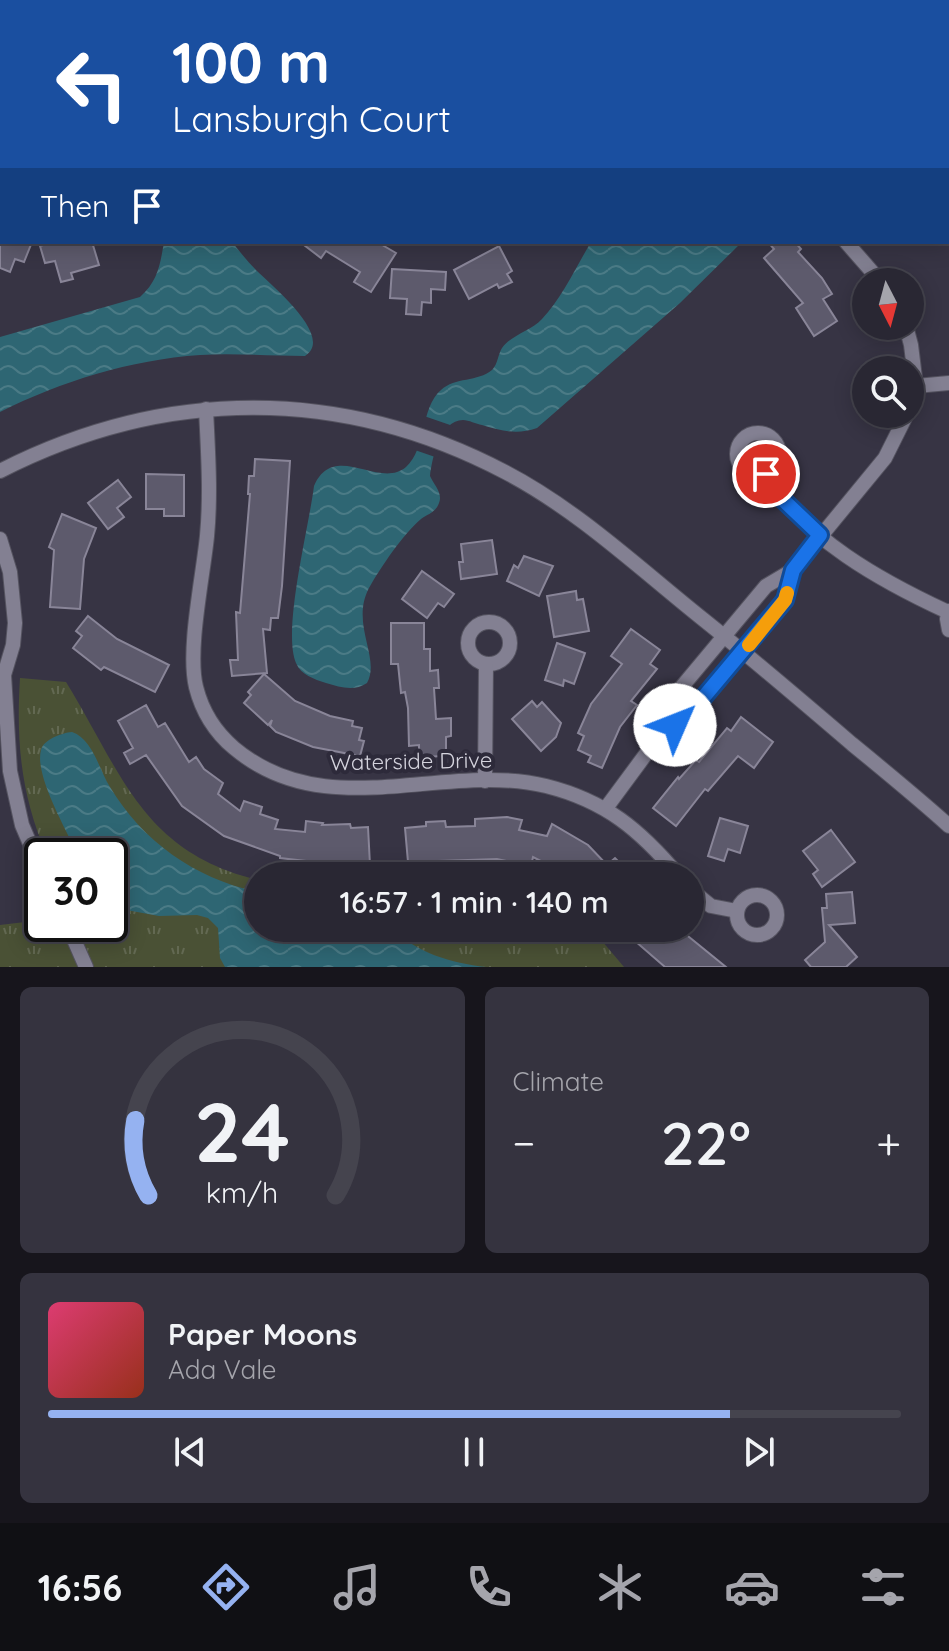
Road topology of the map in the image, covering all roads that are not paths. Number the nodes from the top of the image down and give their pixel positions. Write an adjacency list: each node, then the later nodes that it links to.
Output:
1 (848, 244): 2 (street)
2 (869, 268)
3 (949, 383): 4 (street)
4 (924, 385)
5 (206, 409): 7 (street); 14 (street); 19 (street, Waterside Drive)
6 (900, 428): 9 (street)
7 (0, 471)
8 (766, 474): 9 (street)
9 (820, 535): 11 (street); 12 (street)
10 (0, 539): 17 (street)
11 (793, 570): 14 (street); 15 (street)
12 (948, 612): 13 (street)
13 (949, 630)
14 (724, 636): 15 (street); 18 (street)
15 (743, 651): 18 (street); 21 (street)
16 (486, 664): 19 (street)
17 (2, 670): 22 (street)
18 (657, 739): 20 (street)
19 (485, 781): 20 (street, Waterside Drive)
20 (606, 808): 23 (street, Waterside Drive)
21 (949, 826)
22 (28, 838)
23 (666, 862)
24 (704, 900): 25 (street)
25 (737, 911)
26 (75, 942): 27 (street)
27 (86, 967)

